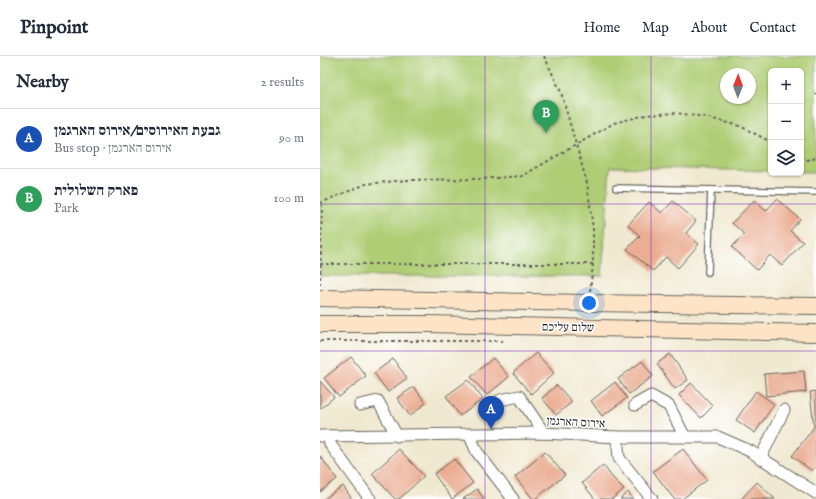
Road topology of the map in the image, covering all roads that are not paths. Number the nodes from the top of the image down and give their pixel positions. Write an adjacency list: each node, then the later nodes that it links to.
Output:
1 (616, 188): 2 (lane)
2 (710, 190): 3 (lane); 4 (lane)
3 (816, 192)
4 (708, 272)
5 (320, 298): 6 (main road, שלום עליכם)
6 (816, 306)
7 (320, 324): 8 (main road, שלום עליכם)
8 (816, 333)
9 (500, 400): 13 (street)
10 (360, 404): 16 (street)
11 (635, 405): 18 (street)
12 (784, 410): 19 (street)
13 (544, 433): 14 (street, אירוס הארגמן); 17 (street, אירוס הארגמן)
14 (469, 434): 16 (street, אירוס הארגמן); 22 (street)
15 (324, 436): 16 (street, אירוס הארגמן); 21 (street)
16 (397, 436)
17 (617, 437): 18 (street, אירוס הארגמן); 23 (street)
18 (685, 437): 19 (street, אירוס הארגמן)
19 (760, 459): 20 (street, אירוס הארגמן)
20 (816, 493)
21 (370, 499)
22 (513, 499)
23 (652, 499)

